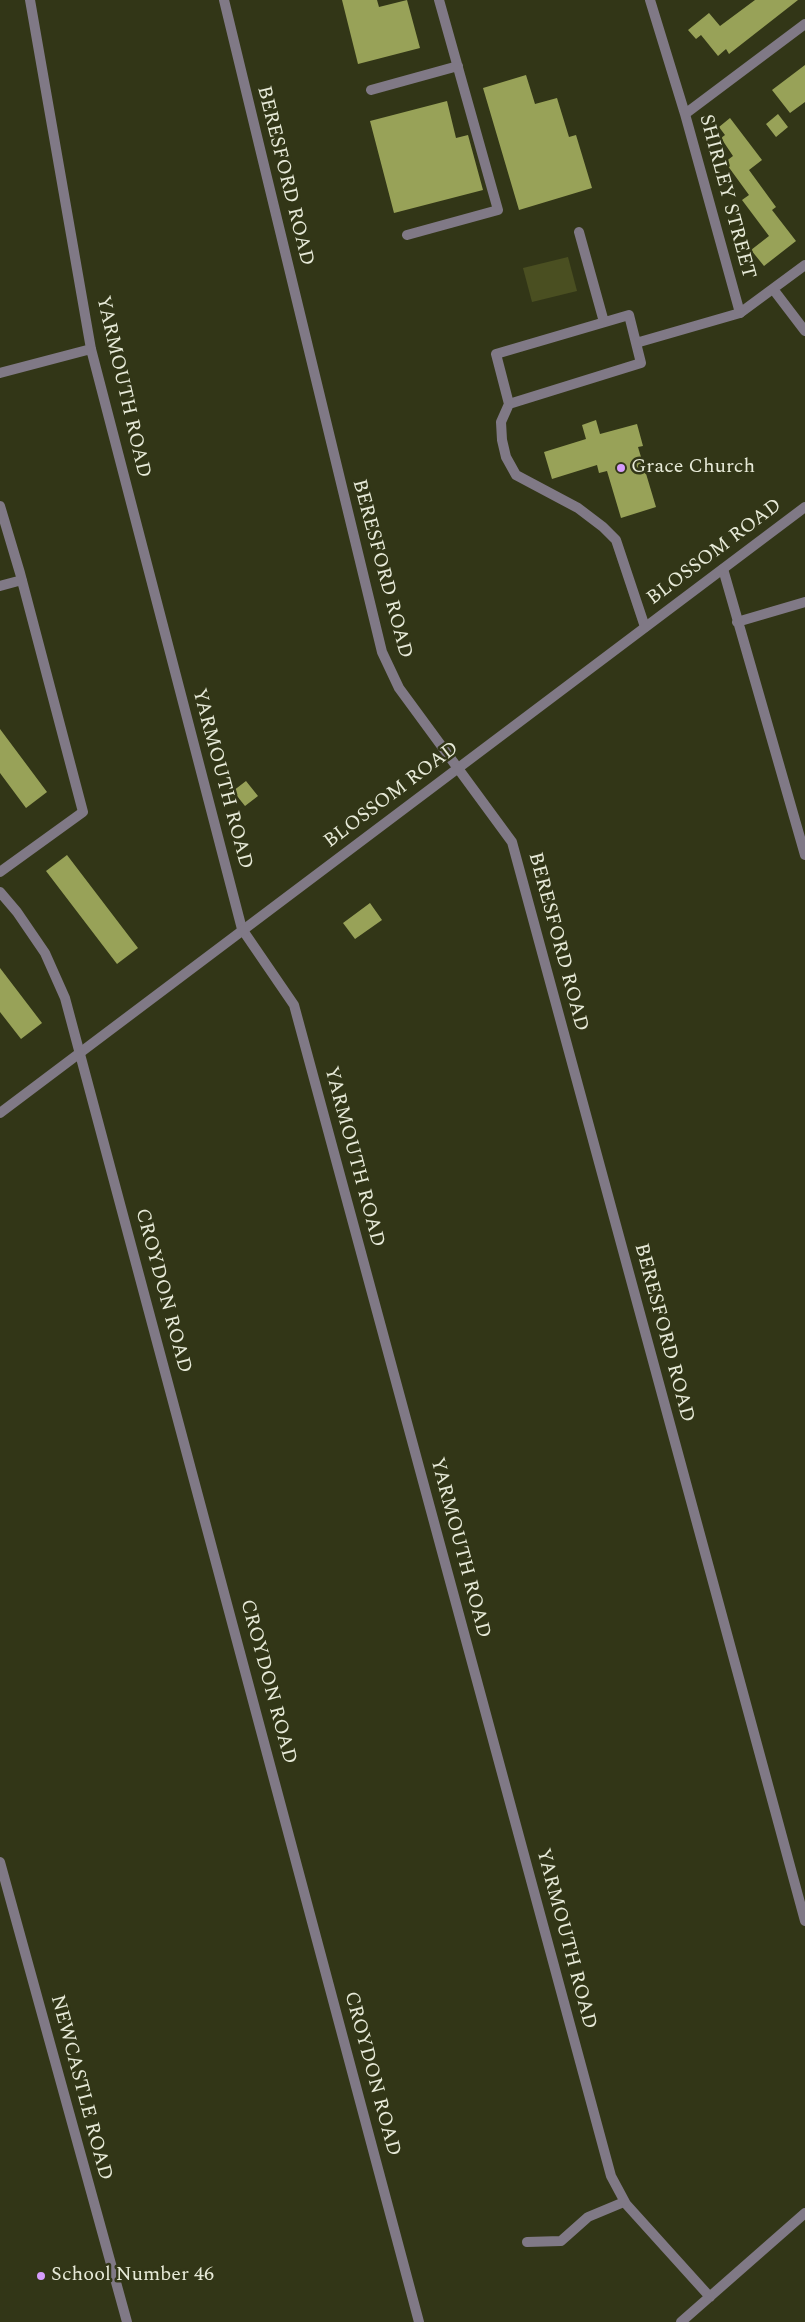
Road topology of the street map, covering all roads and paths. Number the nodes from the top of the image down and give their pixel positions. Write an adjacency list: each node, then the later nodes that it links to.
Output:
1 (30, 0): 17 (street, YARMOUTH ROAD)
2 (224, 0): 28 (street, BERESFORD ROAD)
3 (439, 0): 6 (street)
4 (650, 0): 8 (street, SHIRLEY STREET)
5 (805, 24): 8 (street)
6 (458, 66): 7 (street); 10 (street)
7 (371, 90)
8 (685, 114): 13 (street, SHIRLEY STREET)
9 (579, 232): 14 (street)
10 (407, 235)
11 (805, 265): 12 (street)
12 (773, 289): 13 (street, SHIRLEY STREET); 15 (street, SHIRLEY STREET)
13 (740, 313): 16 (street)
14 (604, 322): 16 (street); 19 (street)
15 (805, 331)
16 (636, 343): 19 (street)
17 (91, 349): 18 (street); 33 (street, YARMOUTH ROAD)
18 (0, 373)
19 (509, 404): 27 (street)
20 (0, 506): 23 (street)
21 (805, 508): 22 (street, BLOSSOM ROAD)
22 (723, 569): 26 (street); 27 (street, BLOSSOM ROAD)
23 (22, 580): 24 (street); 31 (street)
24 (0, 586)
25 (805, 602): 26 (street)
26 (737, 622): 29 (street)
27 (645, 627): 28 (street, BLOSSOM ROAD)
28 (458, 768): 33 (street, BLOSSOM ROAD); 37 (street, BERESFORD ROAD)
29 (802, 838): 30 (street)
30 (805, 856)
31 (0, 872)
32 (0, 892): 34 (street, CROYDON ROAD)
33 (242, 930): 34 (street, BLOSSOM ROAD); 38 (street, YARMOUTH ROAD)
34 (81, 1051): 35 (street, BLOSSOM ROAD); 43 (street, CROYDON ROAD)
35 (0, 1113)
36 (0, 1862): 42 (street, NEWCASTLE ROAD)
37 (805, 1921)
38 (624, 2202): 40 (street); 41 (street, YARMOUTH ROAD)
39 (805, 2213): 41 (street)
40 (527, 2242)
41 (710, 2297): 44 (street)
42 (127, 2322)
43 (419, 2322)
44 (681, 2322)

